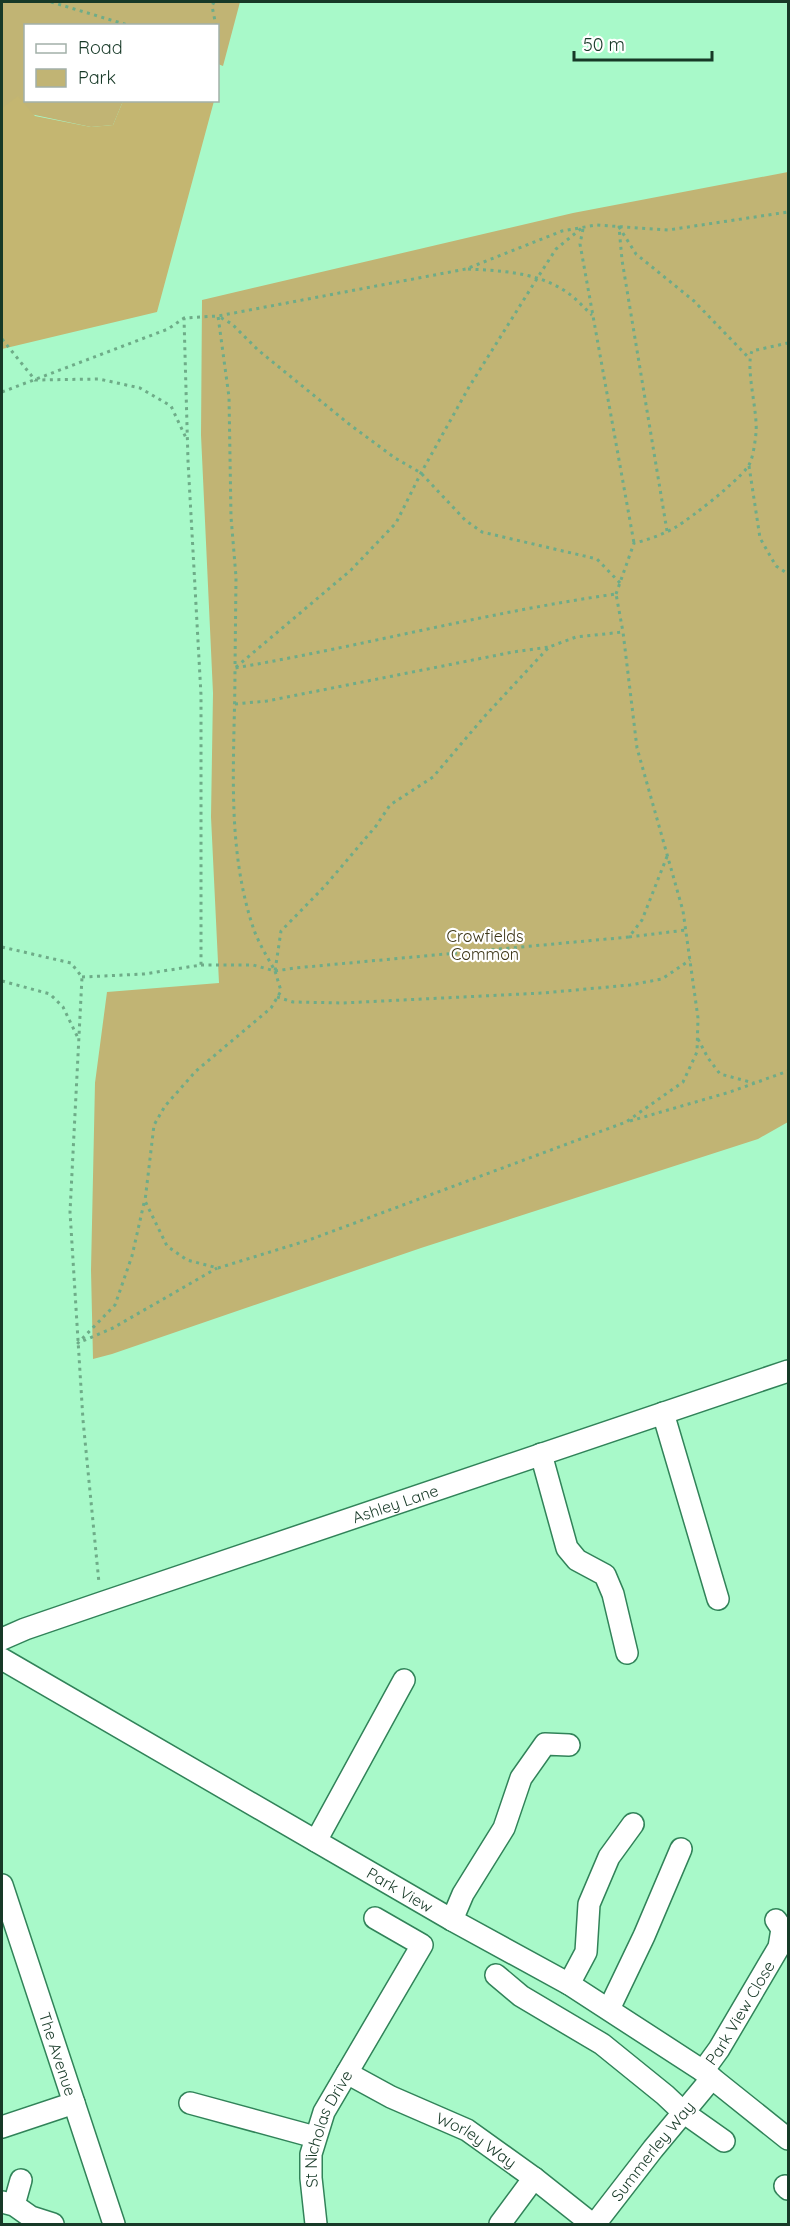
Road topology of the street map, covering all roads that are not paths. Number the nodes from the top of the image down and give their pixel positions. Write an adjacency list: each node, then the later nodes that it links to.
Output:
1 (789, 1371): 2 (street, Ashley Lane)
2 (663, 1413): 3 (street, Ashley Lane); 4 (street)
3 (541, 1454): 5 (street, Ashley Lane); 6 (street)
4 (718, 1599)
5 (2, 1639)
6 (627, 1653)
7 (2, 1659): 11 (street, Park View)
8 (404, 1680): 11 (street)
9 (569, 1745): 15 (street)
10 (633, 1824): 18 (street)
11 (316, 1841): 15 (street, Park View)
12 (681, 1849): 19 (street)
13 (2, 1885): 22 (street, The Avenue)
14 (375, 1918): 20 (street, St Nicholas Drive)
15 (452, 1920): 18 (street, Park View)
16 (776, 1920): 21 (street, Park View Close)
17 (496, 1975): 24 (street)
18 (569, 1984): 19 (street, Park View)
19 (609, 2009): 21 (street, Park View)
20 (347, 2073): 26 (street, St Nicholas Drive); 29 (street, Worley Way)
21 (707, 2074): 24 (street, Summerley Way); 27 (street, Park View)
22 (74, 2103): 25 (street); 33 (street, The Avenue)
23 (190, 2103): 26 (street)
24 (683, 2112): 28 (street); 36 (street, Summerley Way)
25 (2, 2127)
26 (315, 2137): 34 (street, St Nicholas Drive)
27 (789, 2139)
28 (724, 2141)
29 (534, 2178): 35 (street); 36 (street, Worley Way)
30 (21, 2180): 31 (street)
31 (8, 2203): 32 (street)
32 (53, 2224)
33 (114, 2224)
34 (316, 2224)
35 (500, 2224)
36 (594, 2224)

